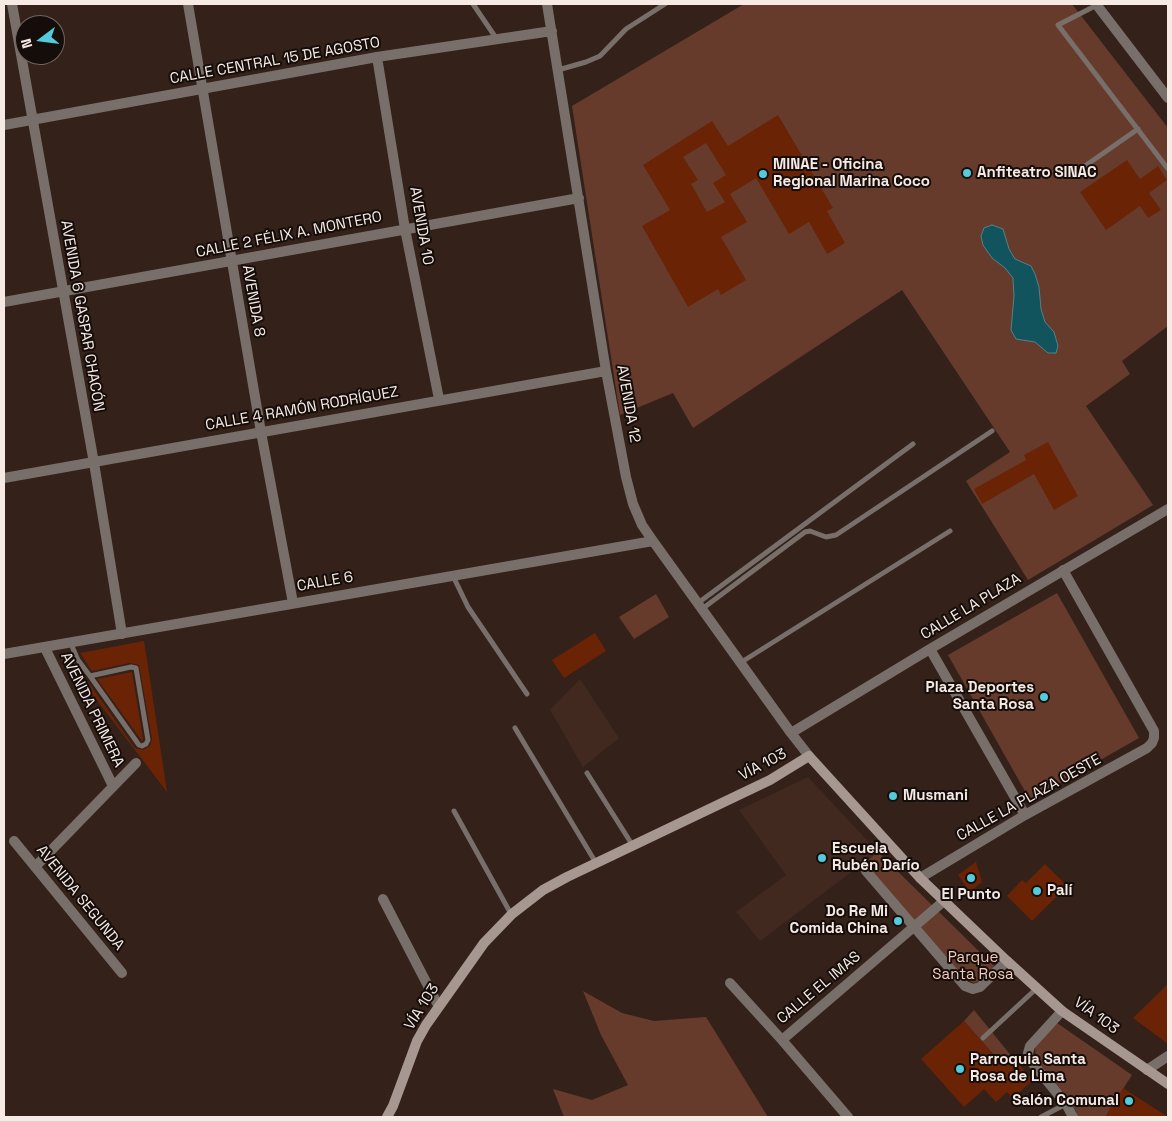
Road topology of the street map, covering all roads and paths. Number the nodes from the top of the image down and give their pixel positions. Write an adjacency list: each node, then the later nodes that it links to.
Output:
1 (12, 4): 13 (street, AVENIDA 6 GASPAR CHACÓN)
2 (188, 4): 11 (street, AVENIDA 8)
3 (473, 4): 8 (lane)
4 (547, 4): 7 (street, AVENIDA 12)
5 (665, 4): 10 (lane)
6 (1097, 4): 12 (street); 15 (lane)
7 (552, 31): 8 (street, CALLE CENTRAL 15 DE AGOSTO); 10 (street, AVENIDA 12)
8 (496, 39): 9 (street, CALLE CENTRAL 15 DE AGOSTO)
9 (377, 57): 11 (street, CALLE CENTRAL 15 DE AGOSTO); 19 (street, AVENIDA 10)
10 (558, 70): 18 (street, AVENIDA 12)
11 (203, 90): 13 (street, CALLE CENTRAL 15 DE AGOSTO); 20 (street, AVENIDA 8)
12 (1168, 98)
13 (33, 120): 14 (street, CALLE CENTRAL 15 DE AGOSTO); 21 (street, AVENIDA 6 GASPAR CHACÓN)
14 (4, 125)
15 (1138, 129): 16 (lane); 17 (lane)
16 (1168, 168)
17 (1072, 176)
18 (579, 198): 19 (street, CALLE 2 FÉLIX A. MONTERO); 23 (street, AVENIDA 12)
19 (405, 229): 20 (street, CALLE 2 FÉLIX A. MONTERO); 24 (street, AVENIDA 10)
20 (231, 262): 21 (street, CALLE 2 FÉLIX A. MONTERO); 26 (street, AVENIDA 8)
21 (62, 292): 22 (street, CALLE 2 FÉLIX A. MONTERO); 28 (street, AVENIDA 6 GASPAR CHACÓN)
22 (4, 302)
23 (606, 370): 24 (street, CALLE 4 RAMÓN RODRÍGUEZ); 32 (street, AVENIDA 12)
24 (439, 399): 26 (street, CALLE 4 RAMÓN RODRÍGUEZ)
25 (992, 431): 36 (lane)
26 (261, 432): 28 (street, CALLE 4 RAMÓN RODRÍGUEZ); 35 (street, AVENIDA 8)
27 (912, 444): 36 (lane)
28 (94, 462): 29 (street, CALLE 4 RAMÓN RODRÍGUEZ); 37 (street, AVENIDA 6 GASPAR CHACÓN)
29 (4, 478)
30 (1168, 509): 33 (street, CALLE LA PLAZA)
31 (950, 532): 42 (lane)
32 (653, 542): 34 (street, CALLE 6); 36 (street, AVENIDA 12)
33 (1063, 570): 40 (street, CALLE LA PLAZA); 52 (street, CALLE LA PLAZA OESTE)
34 (452, 575): 35 (street, CALLE 6); 44 (lane)
35 (293, 603): 37 (street, CALLE 6)
36 (700, 607): 42 (street, AVENIDA 12)
37 (122, 634): 38 (street, CALLE 6)
38 (71, 644): 39 (street, CALLE 6); 43 (lane)
39 (45, 648): 41 (street, CALLE 6); 50 (street, AVENIDA PRIMERA)
40 (930, 649): 46 (street, CALLE LA PLAZA); 52 (street)
41 (4, 654)
42 (740, 663): 46 (street, AVENIDA 12)
43 (90, 676): 43 (lane)
44 (527, 694)
45 (515, 728): 55 (lane)
46 (791, 733): 47 (street, AVENIDA 12)
47 (809, 756): 54 (main road, VÍA 103); 58 (main road, VÍA 103)
48 (136, 763): 50 (street)
49 (587, 772): 54 (lane)
50 (113, 786): 56 (street)
51 (454, 811): 61 (lane)
52 (1025, 815): 58 (street, CALLE LA PLAZA OESTE)
53 (14, 841): 56 (street, AVENIDA SEGUNDA)
54 (633, 846): 55 (main road, VÍA 103)
55 (596, 863): 61 (main road, VÍA 103)
56 (35, 867): 64 (street, AVENIDA SEGUNDA)
57 (866, 871): 62 (street)
58 (920, 878): 60 (main road, VÍA 103)
59 (383, 900): 67 (street)
60 (944, 901): 62 (street, CALLE EL IMAS); 63 (main road, VÍA 103)
61 (512, 914): 67 (main road, VÍA 103)
62 (914, 928): 63 (street); 70 (street, CALLE EL IMAS)
63 (1007, 961): 66 (main road, VÍA 103)
64 (122, 974)
65 (730, 983): 70 (street, CALLE EL IMAS)
66 (1037, 988): 68 (main road, VÍA 103); 69 (lane)
67 (438, 1005): 75 (main road, VÍA 103)
68 (1062, 1011): 72 (main road, VÍA 103); 74 (street)
69 (983, 1038)
70 (782, 1040): 76 (street, CALLE EL IMAS)
71 (1168, 1056): 72 (street)
72 (1147, 1070): 73 (main road, VÍA 103)
73 (1168, 1084)
74 (1066, 1104): 77 (lane); 78 (street)
75 (387, 1117)
76 (848, 1117)
77 (1041, 1117)
78 (1073, 1117)

